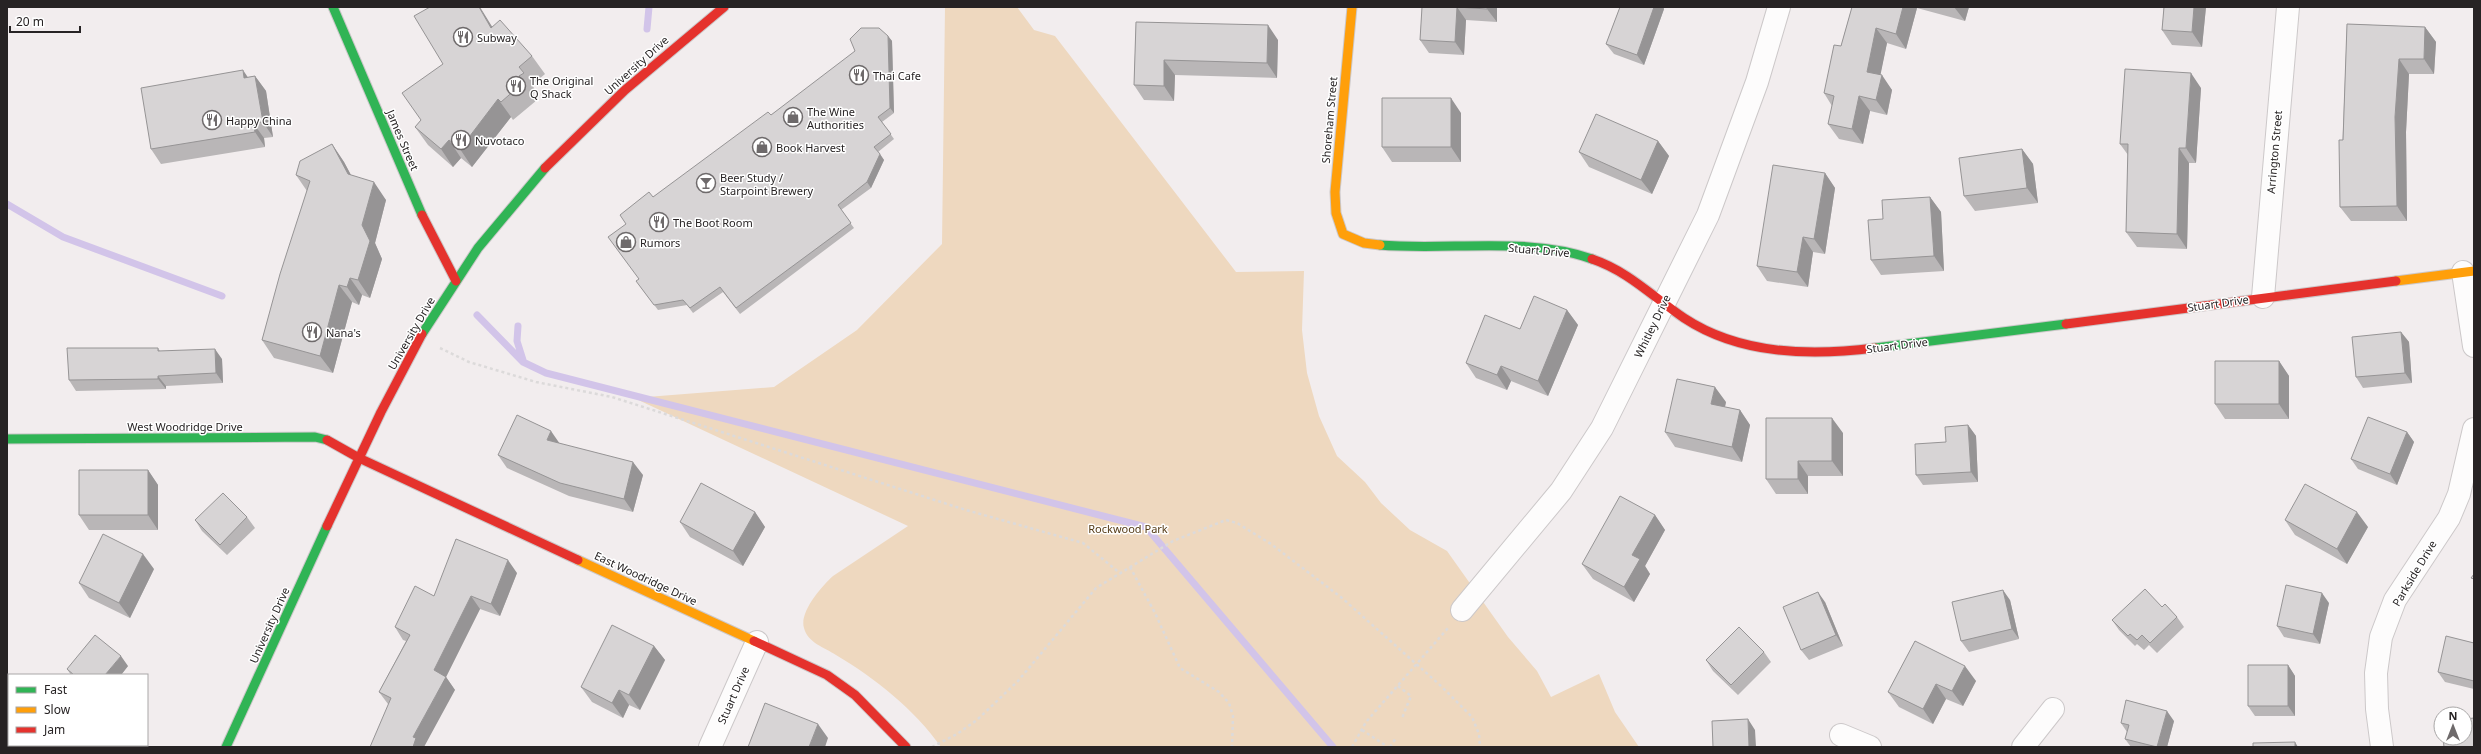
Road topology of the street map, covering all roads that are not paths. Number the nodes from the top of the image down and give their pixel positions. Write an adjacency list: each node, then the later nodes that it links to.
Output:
1 (333, 7): 8 (street, James Street)
2 (724, 7): 8 (street, University Drive)
3 (1352, 7): 6 (street, Shoreham Street)
4 (1779, 7): 10 (street, Whitley Drive)
5 (2288, 7): 9 (street, Arrington Street)
6 (1343, 234): 10 (street, Stuart Drive)
7 (2468, 272): 9 (street, Stuart Drive); 11 (street)
8 (456, 281): 14 (street, University Drive)
9 (2263, 297): 10 (street, Stuart Drive)
10 (1664, 302): 15 (street, Whitley Drive)
11 (2474, 346)
12 (2474, 429): 24 (street, Parkside Drive)
13 (7, 439): 14 (street, West Woodridge Drive)
14 (359, 458): 16 (street, East Woodridge Drive); 19 (street, University Drive)
15 (1462, 610)
16 (756, 642): 20 (street, Stuart Drive); 21 (street, East Woodridge Drive)
17 (2053, 709): 23 (street)
18 (1841, 735): 22 (street)
19 (226, 747)
20 (710, 747)
21 (906, 747)
22 (1870, 747)
23 (2023, 747)
24 (2382, 747)

